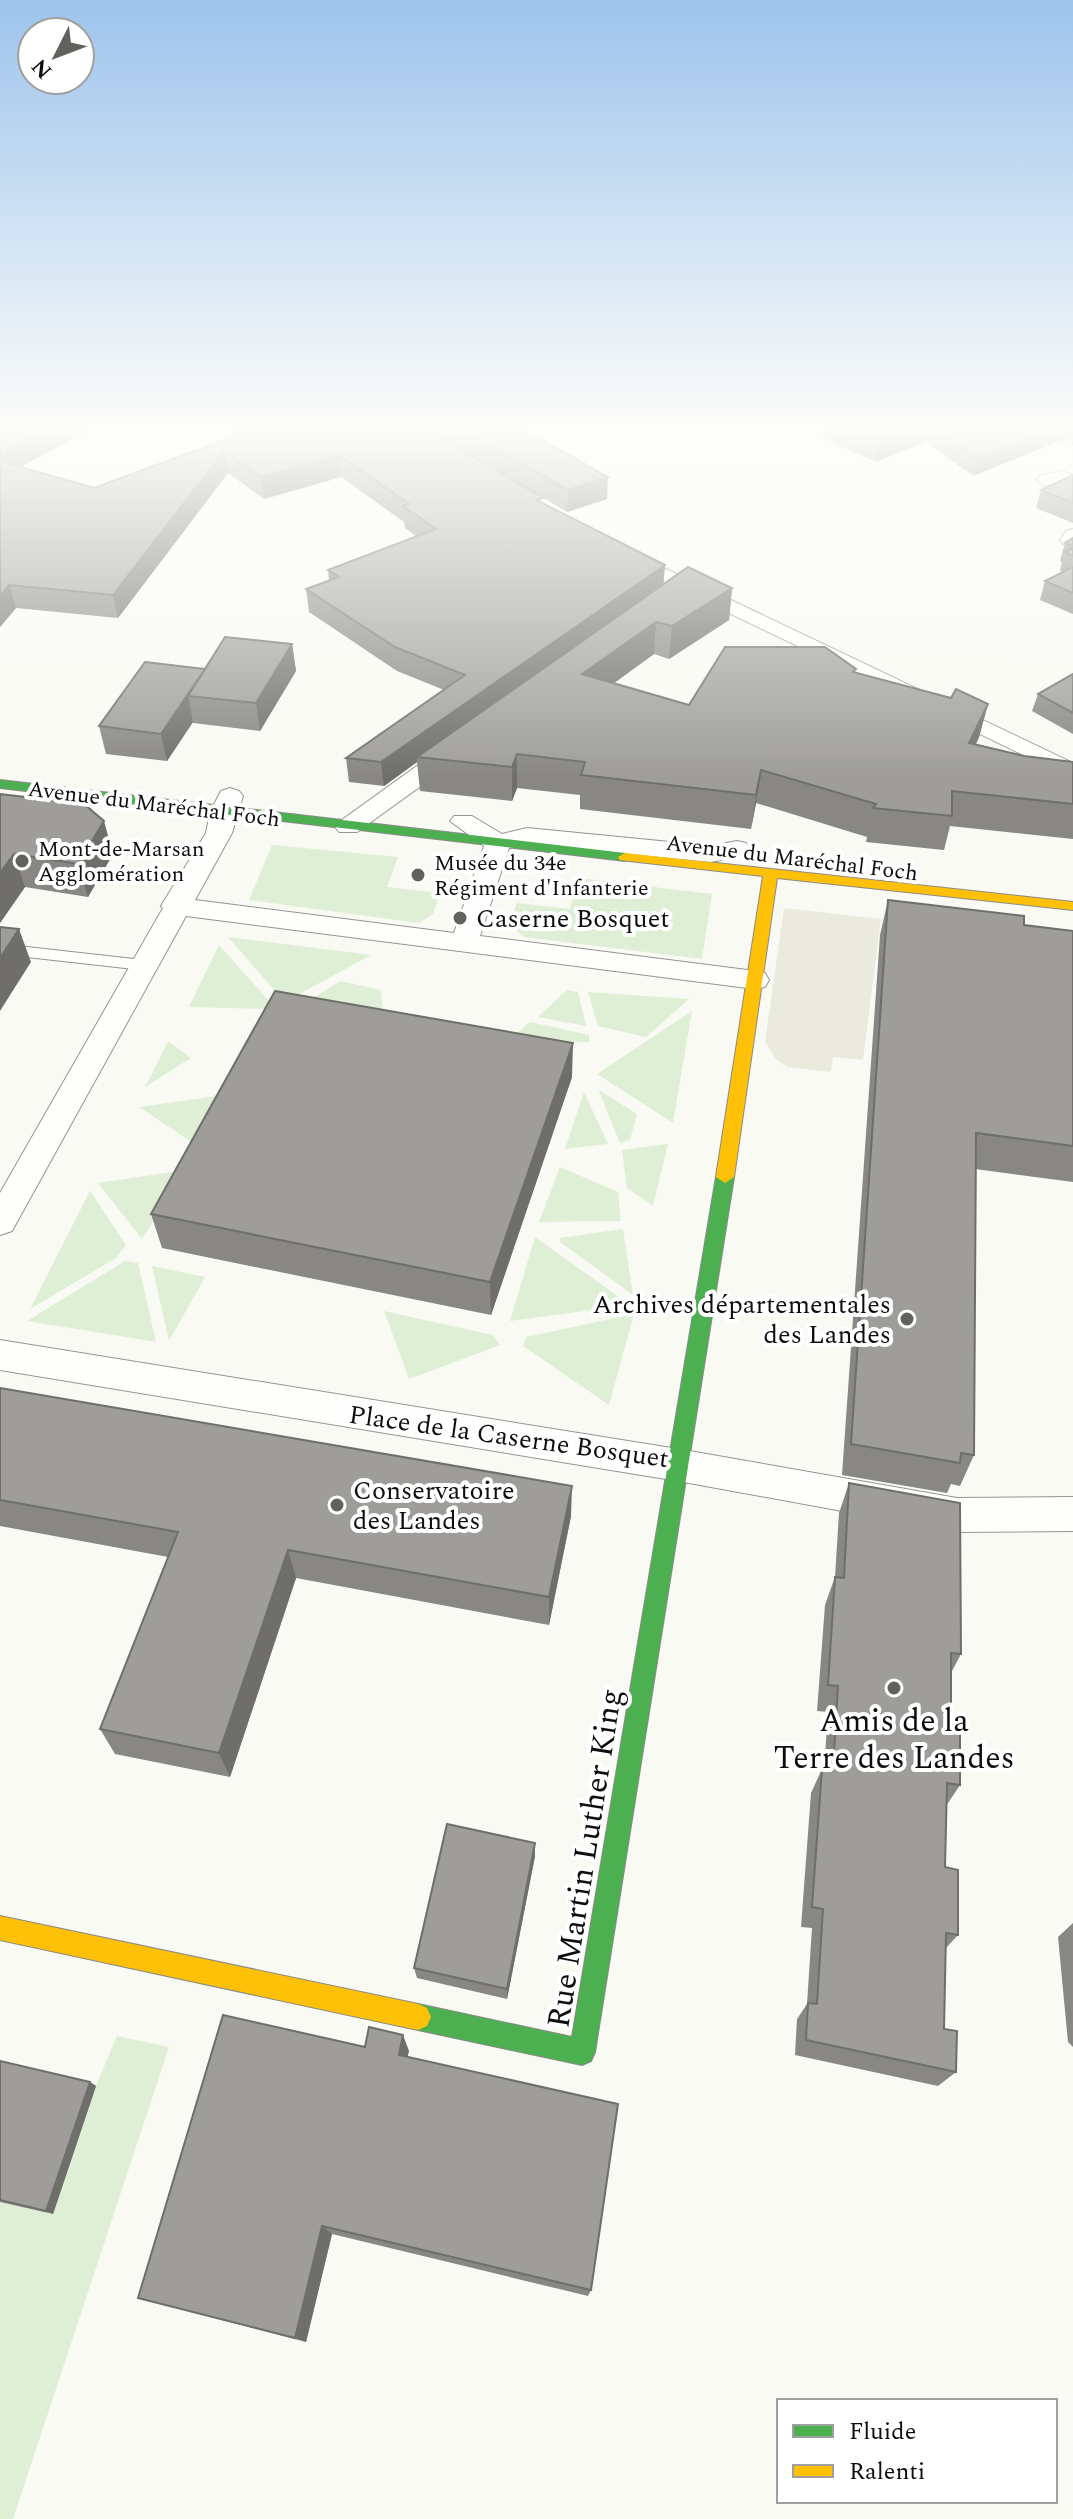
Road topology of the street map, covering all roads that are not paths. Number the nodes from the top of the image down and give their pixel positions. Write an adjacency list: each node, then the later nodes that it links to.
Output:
1 (603, 544): 2 (street)
2 (685, 586): 3 (street); 6 (street)
3 (663, 601)
4 (479, 733): 9 (street)
5 (0, 768): 8 (main road, Avenue du Maréchal Foch)
6 (1073, 772)
7 (0, 784): 8 (main road, Avenue du Maréchal Foch)
8 (226, 804): 9 (main road, Avenue du Maréchal Foch); 11 (main road, Avenue du Maréchal Foch); 16 (street)
9 (370, 811): 10 (main road, Avenue du Maréchal Foch); 11 (street)
10 (463, 821): 12 (street, Avenue du Maréchal Foch); 13 (main road, Avenue du Maréchal Foch)
11 (348, 827): 12 (main road, Avenue du Maréchal Foch)
12 (498, 843): 13 (street); 14 (main road, Avenue du Maréchal Foch); 18 (street)
13 (737, 849): 15 (main road, Avenue du Maréchal Foch)
14 (771, 872): 17 (main road, Avenue du Maréchal Foch); 21 (main road, Place de la Caserne Bosquet)
15 (1073, 888)
16 (175, 906): 18 (street); 20 (street)
17 (1073, 906)
18 (464, 943): 21 (street)
19 (0, 949): 20 (lane)
20 (143, 965): 22 (street)
21 (755, 980): 24 (main road, Place de la Caserne Bosquet)
22 (0, 1222)
23 (0, 1355): 24 (street, Place de la Caserne Bosquet)
24 (678, 1465): 25 (street); 26 (main road, Rue Martin Luther King)
25 (1073, 1514)
26 (0, 1928)

